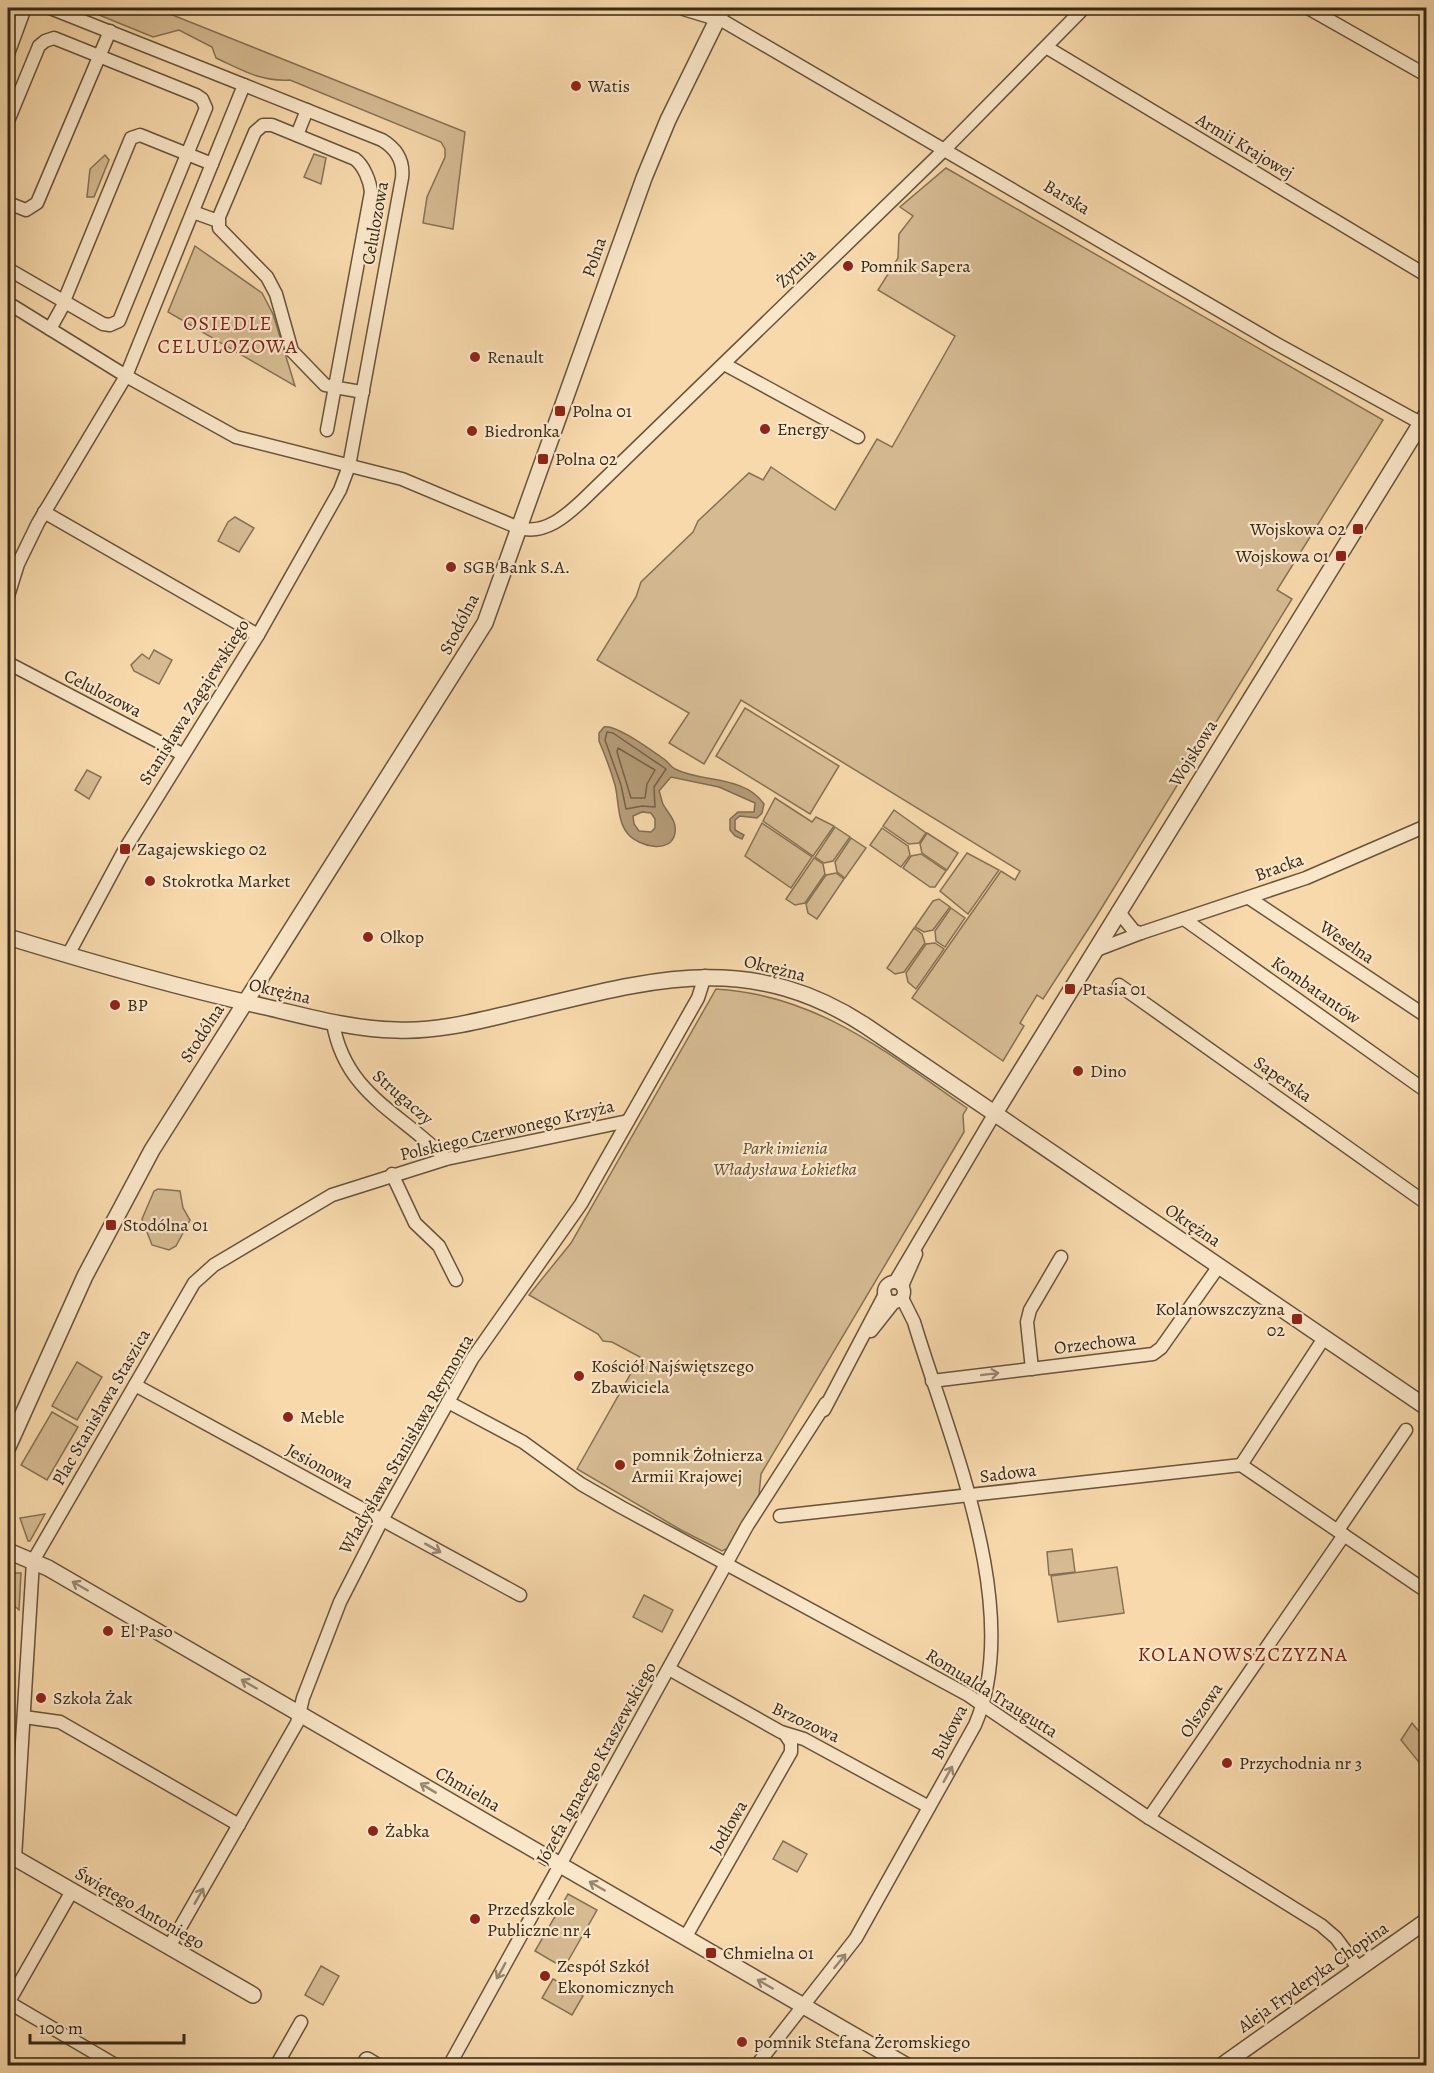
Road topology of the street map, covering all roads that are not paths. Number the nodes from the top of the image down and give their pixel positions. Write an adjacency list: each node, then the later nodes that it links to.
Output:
1 (25, 8): 9 (street)
2 (50, 8): 7 (street, Celulozowa)
3 (685, 8): 6 (street, Barska)
4 (1084, 8): 8 (street, Żytnia)
5 (1308, 8): 11 (street)
6 (721, 13): 16 (street, Barska); 36 (street, Polna)
7 (110, 31): 10 (street); 12 (street, Celulozowa)
8 (1046, 47): 16 (street, Żytnia); 23 (street, Armii Krajowej)
9 (8, 54)
10 (101, 56): 14 (street); 17 (street); 19 (street)
11 (1426, 75)
12 (244, 85): 13 (street, Celulozowa); 18 (street)
13 (307, 110): 15 (street); 30 (street, Celulozowa)
14 (8, 121)
15 (297, 135): 21 (street); 29 (street)
16 (945, 149): 27 (street, Żytnia); 31 (street, Barska)
17 (188, 153): 18 (street); 24 (street); 24 (street)
18 (212, 164): 20 (street)
19 (8, 203)
20 (193, 212): 21 (street); 28 (street)
21 (218, 221): 29 (street)
22 (8, 269): 24 (street)
23 (1426, 275)
24 (64, 302): 26 (street)
25 (8, 303): 26 (street)
26 (50, 329): 28 (street)
27 (724, 364): 33 (street); 36 (street, Żytnia)
28 (126, 376): 34 (street); 35 (street)
29 (335, 387): 30 (street); 32 (street)
30 (363, 392): 34 (street, Celulozowa)
31 (1425, 422): 43 (street, Wojskowa)
32 (327, 430)
33 (858, 437)
34 (349, 466): 36 (street); 38 (street, Stanisława Zagajewskiego)
35 (44, 512): 37 (street); 38 (street)
36 (519, 528): 51 (street, Stodólna)
37 (8, 596)
38 (258, 634): 40 (street, Stanisława Zagajewskiego)
39 (8, 663): 40 (street, Celulozowa)
40 (182, 754): 48 (street, Stanisława Zagajewskiego)
41 (1426, 826): 42 (street, Bracka)
42 (1249, 897): 44 (street, Bracka); 52 (street, Weselna)
43 (1118, 911): 45 (street); 47 (street, Wojskowa)
44 (1184, 919): 45 (street, Bracka); 54 (street, Kombatantów)
45 (1141, 933): 47 (street, Bracka)
46 (8, 937): 48 (street, Okrężna)
47 (1092, 951): 55 (street, Wojskowa)
48 (68, 955): 51 (street, Okrężna)
49 (705, 976): 53 (street, Okrężna); 55 (street, Okrężna); 56 (street, Władysława Stanisława Reymonta)
50 (1119, 985): 59 (street, Saperska)
51 (244, 1003): 53 (street, Okrężna); 72 (street, Stodólna)
52 (1426, 1016)
53 (333, 1023): 57 (street, Strugaczy)
54 (1426, 1091)
55 (994, 1113): 61 (street, Okrężna); 64 (street, Józefa Ignacego Kraszewskiego)
56 (628, 1121): 57 (street, Polskiego Czerwonego Krzyża); 69 (street, Władysława Stanisława Reymonta)
57 (446, 1159): 58 (street, Polskiego Czerwonego Krzyża)
58 (392, 1174): 62 (street, Polskiego Czerwonego Krzyża); 63 (street)
59 (1426, 1203)
60 (1061, 1257): 66 (street)
61 (1219, 1266): 65 (street, Okrężna); 66 (street, Orzechowa)
62 (203, 1272): 68 (street, Plac Stanisława Staszica)
63 (456, 1280)
64 (895, 1293): 67 (street, Bukowa); 80 (street, Józefa Ignacego Kraszewskiego)
65 (1324, 1338): 70 (street, Okrężna); 73 (street)
66 (1032, 1369): 67 (street, Orzechowa, one-way to 66)
67 (932, 1381): 74 (street, Bukowa)
68 (135, 1386): 76 (street, Jesionowa); 79 (street, Plac Stanisława Staszica)
69 (448, 1402): 76 (street, Władysława Stanisława Reymonta); 80 (street, Romualda Traugutta)
70 (1426, 1407)
71 (1406, 1430): 77 (street, Olszowa)
72 (8, 1447)
73 (1241, 1465): 74 (street, Sadowa); 77 (street)
74 (971, 1496): 75 (street, Sadowa); 84 (street, Bukowa)
75 (780, 1516)
76 (382, 1520): 82 (street, Jesionowa, one-way to 82); 85 (street, Władysława Stanisława Reymonta)
77 (1341, 1532): 81 (street); 89 (street, Olszowa)
78 (8, 1551): 79 (street, Chmielna)
79 (33, 1561): 85 (street, Chmielna, one-way to 79); 86 (street)
80 (728, 1564): 83 (street, Józefa Ignacego Kraszewskiego); 84 (street, Romualda Traugutta)
81 (1426, 1591)
82 (520, 1595)
83 (669, 1669): 87 (street, Brzozowa); 92 (street, Józefa Ignacego Kraszewskiego)
84 (982, 1704): 88 (street, Bukowa, one-way to 84); 89 (street, Romualda Traugutta)
85 (300, 1713): 90 (street, Władysława Stanisława Reymonta); 92 (street, Chmielna, one-way to 85)
86 (24, 1717): 90 (street); 91 (street)
87 (785, 1734): 88 (street, Brzozowa); 95 (street, Jodłowa)
88 (929, 1807): 100 (street, Bukowa, one-way to 88)
89 (1149, 1818): 97 (street, Romualda Traugutta)
90 (239, 1825): 96 (street, Władysława Stanisława Reymonta, one-way to 90)
91 (11, 1856): 93 (street, Świętego Antoniego)
92 (560, 1864): 95 (street, Chmielna, one-way to 92); 104 (street, Józefa Ignacego Kraszewskiego, one-way to 104)
93 (72, 1891): 96 (street, Świętego Antoniego); 99 (street)
94 (1426, 1921): 97 (street, Aleja Fryderyka Chopina)
95 (685, 1938): 100 (street, Chmielna, one-way to 95)
96 (169, 1947): 98 (street, Świętego Antoniego)
97 (1359, 1969): 107 (street, Aleja Fryderyka Chopina)
98 (253, 1995)
99 (8, 2002): 102 (street)
100 (803, 2006): 105 (street, Bukowa); 106 (street, Chmielna)
101 (301, 2022): 103 (street)
102 (117, 2066)
103 (276, 2066)
104 (448, 2066)
105 (756, 2066)
106 (907, 2066)
107 (1221, 2066)

